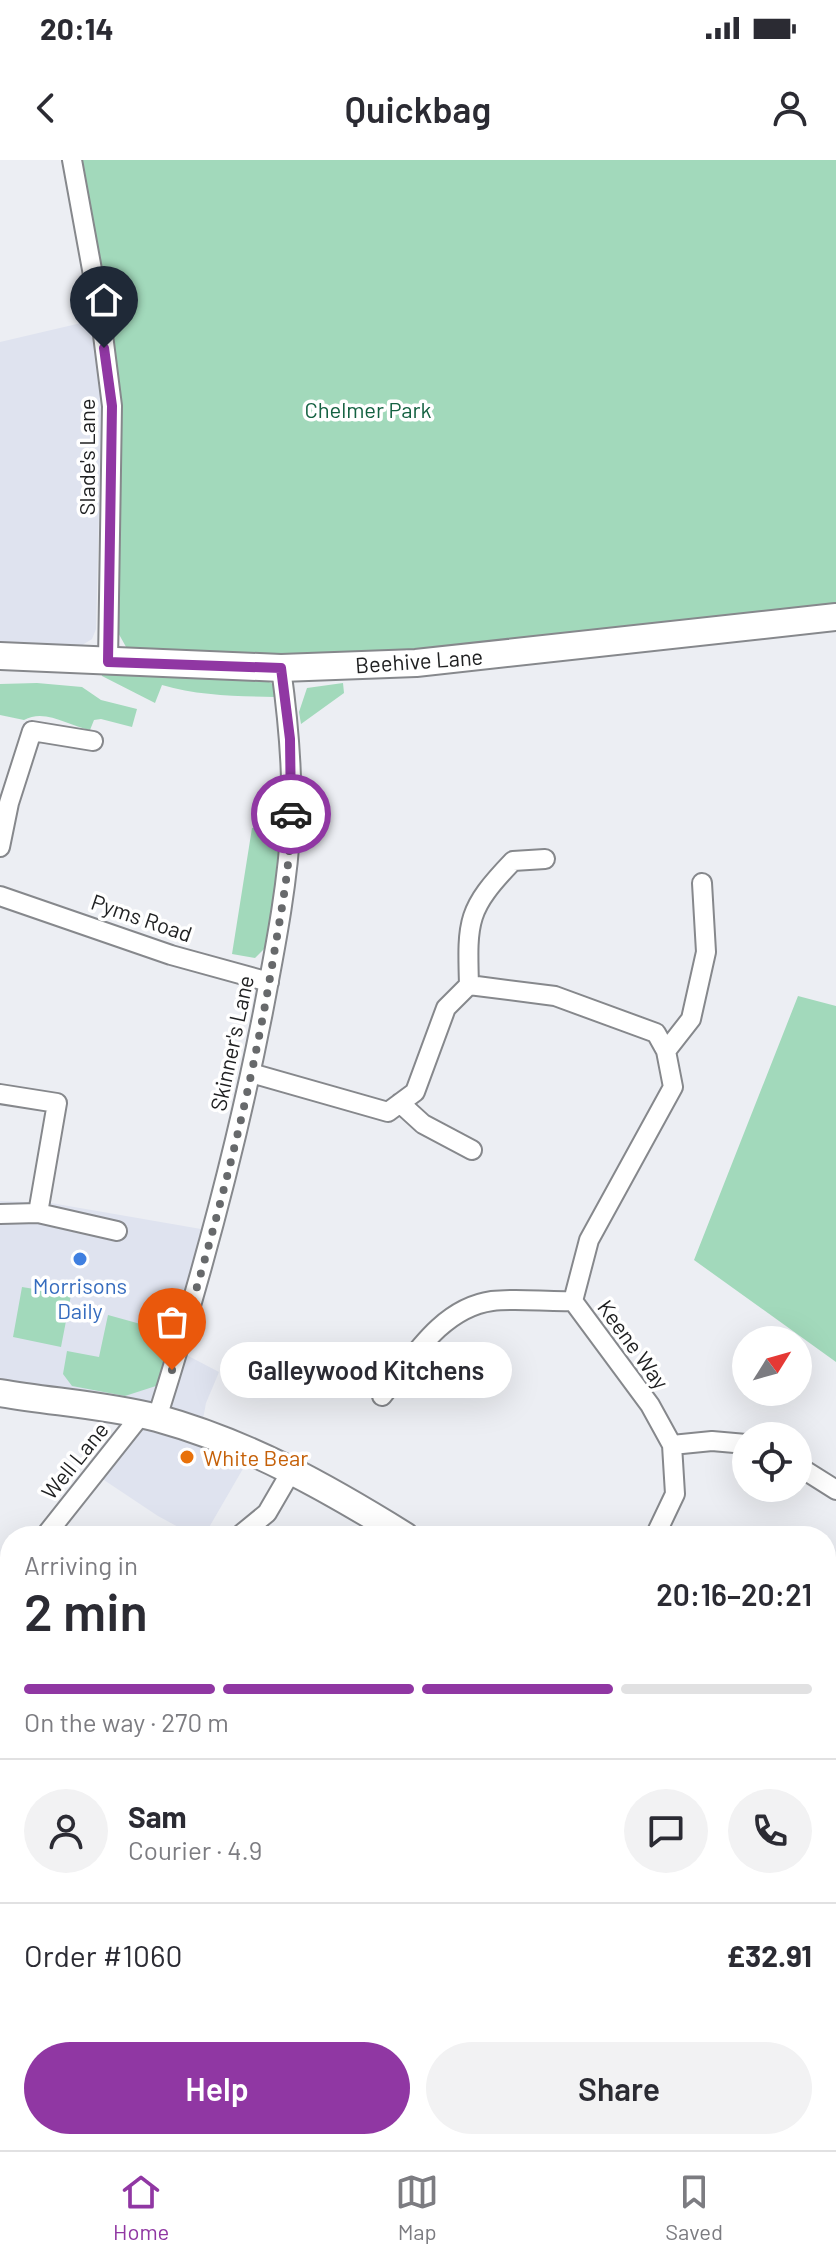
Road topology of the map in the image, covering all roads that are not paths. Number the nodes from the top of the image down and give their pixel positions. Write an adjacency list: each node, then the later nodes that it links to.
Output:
1 (72, 160): 4 (street, Slade's Lane)
2 (836, 617): 5 (main road, Beehive Lane)
3 (0, 656): 4 (main road, Beehive Lane)
4 (108, 662): 5 (main road, Beehive Lane)
5 (281, 668): 11 (street, Skinner's Lane)
6 (93, 741): 7 (street)
7 (0, 847)
8 (545, 859): 12 (street)
9 (702, 883): 13 (street)
10 (0, 896): 11 (street, Pyms Road)
11 (269, 982): 14 (street, Skinner's Lane)
12 (469, 985): 13 (street); 16 (street)
13 (666, 1051): 21 (street, Keene Way)
14 (251, 1073): 16 (street); 24 (street, Skinner's Lane)
15 (0, 1094): 18 (street)
16 (400, 1103): 17 (street)
17 (472, 1150)
18 (38, 1213): 19 (street); 20 (street)
19 (0, 1214)
20 (117, 1231)
21 (573, 1301): 23 (street); 26 (street, Keene Way)
22 (0, 1393): 24 (main road)
23 (382, 1396)
24 (149, 1417): 27 (main road); 30 (street, Well Lane)
25 (732, 1443): 26 (street)
26 (672, 1445): 33 (street, Keene Way)
27 (292, 1470): 31 (street); 32 (main road)
28 (812, 1475): 29 (street)
29 (836, 1490)
30 (54, 1526)
31 (251, 1526)
32 (388, 1526)
33 (660, 1526)

